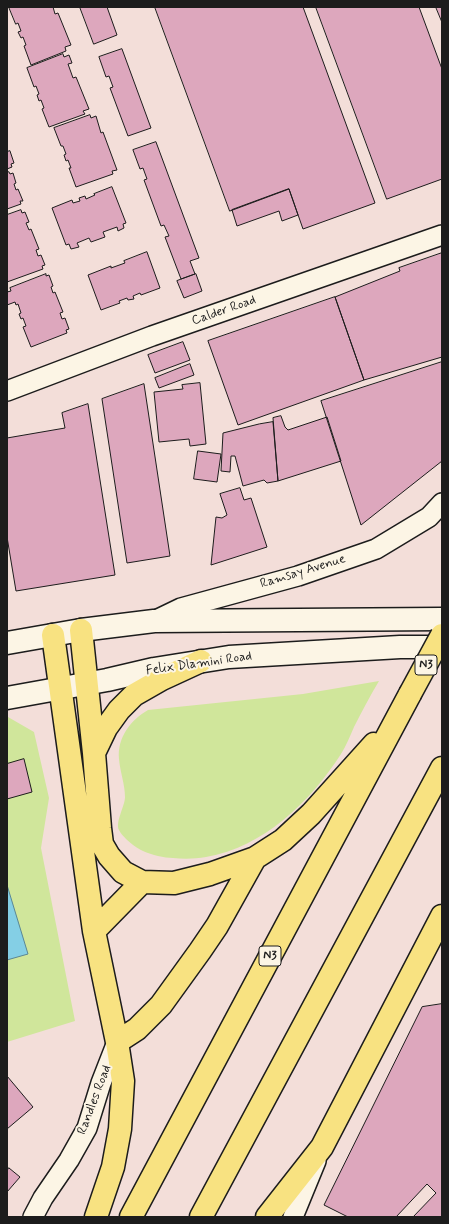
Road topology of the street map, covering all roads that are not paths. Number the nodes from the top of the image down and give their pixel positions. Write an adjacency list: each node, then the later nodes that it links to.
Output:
1 (442, 235): 2 (street, Calder Road)
2 (7, 391)
3 (442, 503): 5 (street, Ramsay Avenue)
4 (442, 619): 5 (main road)
5 (154, 621): 6 (main road)
6 (81, 630): 7 (main road); 12 (highway)
7 (53, 635): 9 (main road); 13 (highway)
8 (442, 635): 15 (highway, N3, bridge)
9 (7, 644)
10 (442, 648): 11 (main road, Felix Dlamini Road)
11 (201, 661): 12 (main road, Felix Dlamini Road); 16 (highway)
12 (87, 684): 13 (main road, Felix Dlamini Road); 16 (highway)
13 (61, 689): 14 (main road, Felix Dlamini Road); 21 (highway)
14 (7, 698)
15 (396, 719): 18 (highway); 26 (highway, N3)
16 (94, 753): 19 (highway)
17 (442, 768): 27 (highway)
18 (255, 858): 19 (highway); 22 (highway)
19 (142, 882): 21 (highway)
20 (440, 924): 23 (highway)
21 (94, 931): 22 (highway)
22 (117, 1042): 24 (street, Randles Road); 25 (highway)
23 (322, 1147): 28 (highway); 29 (street)
24 (33, 1217)
25 (96, 1217)
26 (131, 1217)
27 (201, 1217)
28 (268, 1217)
29 (293, 1217)

